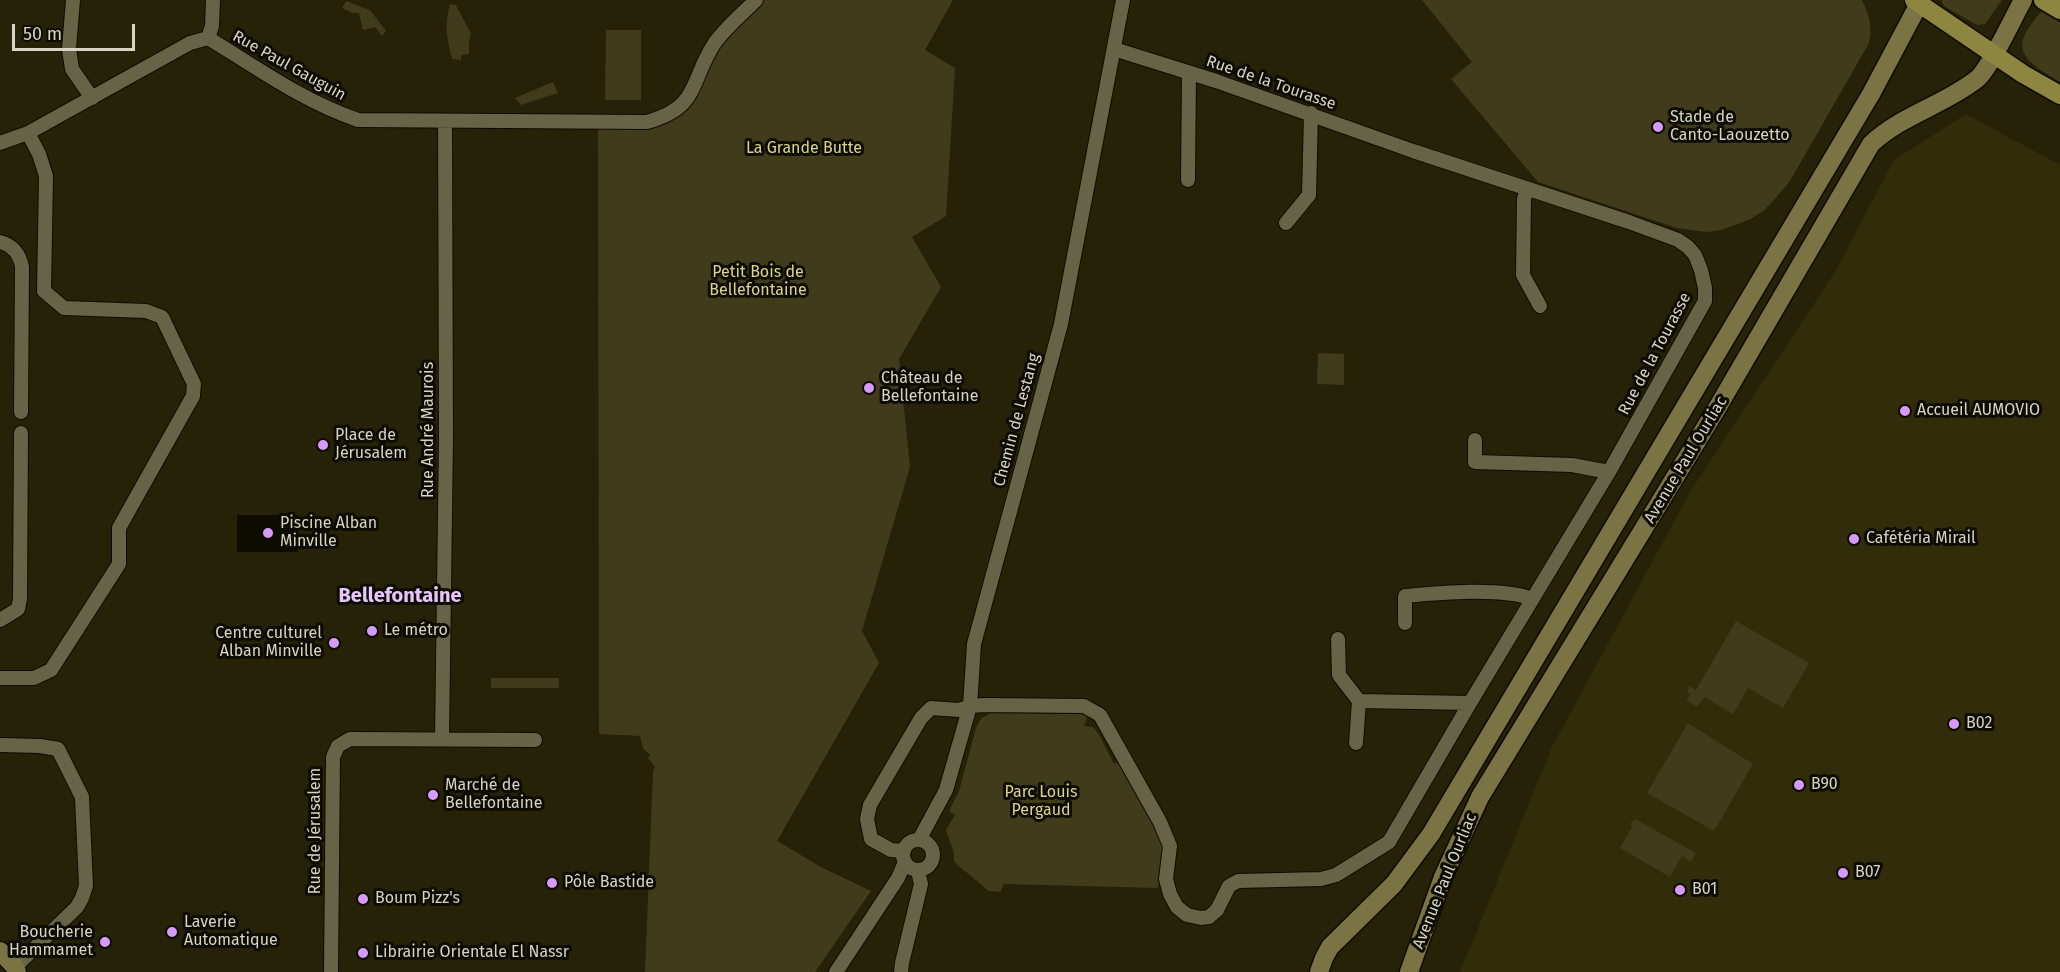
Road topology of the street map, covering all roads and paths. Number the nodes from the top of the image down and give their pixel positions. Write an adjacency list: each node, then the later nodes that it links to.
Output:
1 (73, 0): 14 (street)
2 (213, 0): 9 (street)
3 (756, 0): 16 (street, Rue Paul Gauguin)
4 (1123, 0): 10 (street, Chemin de Lestang)
5 (2023, 0): 11 (main road, Avenue Paul Ourliac)
6 (2043, 0): 8 (main road)
7 (1918, 1): 11 (main road); 48 (main road, Avenue Paul Ourliac)
8 (2060, 10)
9 (208, 38): 14 (street, Rue Paul Gauguin); 16 (street, Rue Paul Gauguin)
10 (1114, 49): 12 (street, Rue de la Tourasse); 35 (street, Chemin de Lestang)
11 (1994, 54): 13 (main road); 49 (main road, Avenue Paul Ourliac)
12 (1189, 73): 15 (street, Rue de la Tourasse); 19 (street)
13 (2060, 95)
14 (92, 98): 17 (street, Rue Paul Gauguin)
15 (1311, 113): 20 (street, Rue de la Tourasse); 21 (street)
16 (445, 121): 36 (street, Rue André Maurois)
17 (28, 133): 18 (street, Rue Paul Gauguin); 32 (street)
18 (0, 143)
19 (1188, 180)
20 (1527, 189): 23 (street); 27 (street, Rue de la Tourasse)
21 (1286, 223)
22 (0, 242): 24 (street)
23 (1540, 306)
24 (21, 412)
25 (21, 433): 29 (street)
26 (1475, 440): 27 (street)
27 (1609, 472): 28 (street, Rue de la Tourasse)
28 (1532, 599): 30 (street); 34 (street, Rue de la Tourasse)
29 (0, 620)
30 (1405, 623)
31 (1338, 639): 33 (street)
32 (0, 678)
33 (1359, 701): 34 (street); 38 (street)
34 (1470, 703): 35 (street, Rue de la Tourasse)
35 (970, 706): 40 (street, Chemin de Lestang); 41 (street)
36 (442, 739): 37 (street, Rue de Jérusalem); 45 (street, Rue de Jérusalem)
37 (535, 740)
38 (1356, 743)
39 (0, 745): 44 (street)
40 (919, 840): 41 (street); 42 (street)
41 (904, 856): 42 (street); 46 (street)
42 (918, 870): 47 (street)
43 (0, 951): 44 (main road)
44 (16, 970)
45 (331, 972)
46 (836, 972)
47 (902, 972)
48 (1319, 972)
49 (1409, 972)

